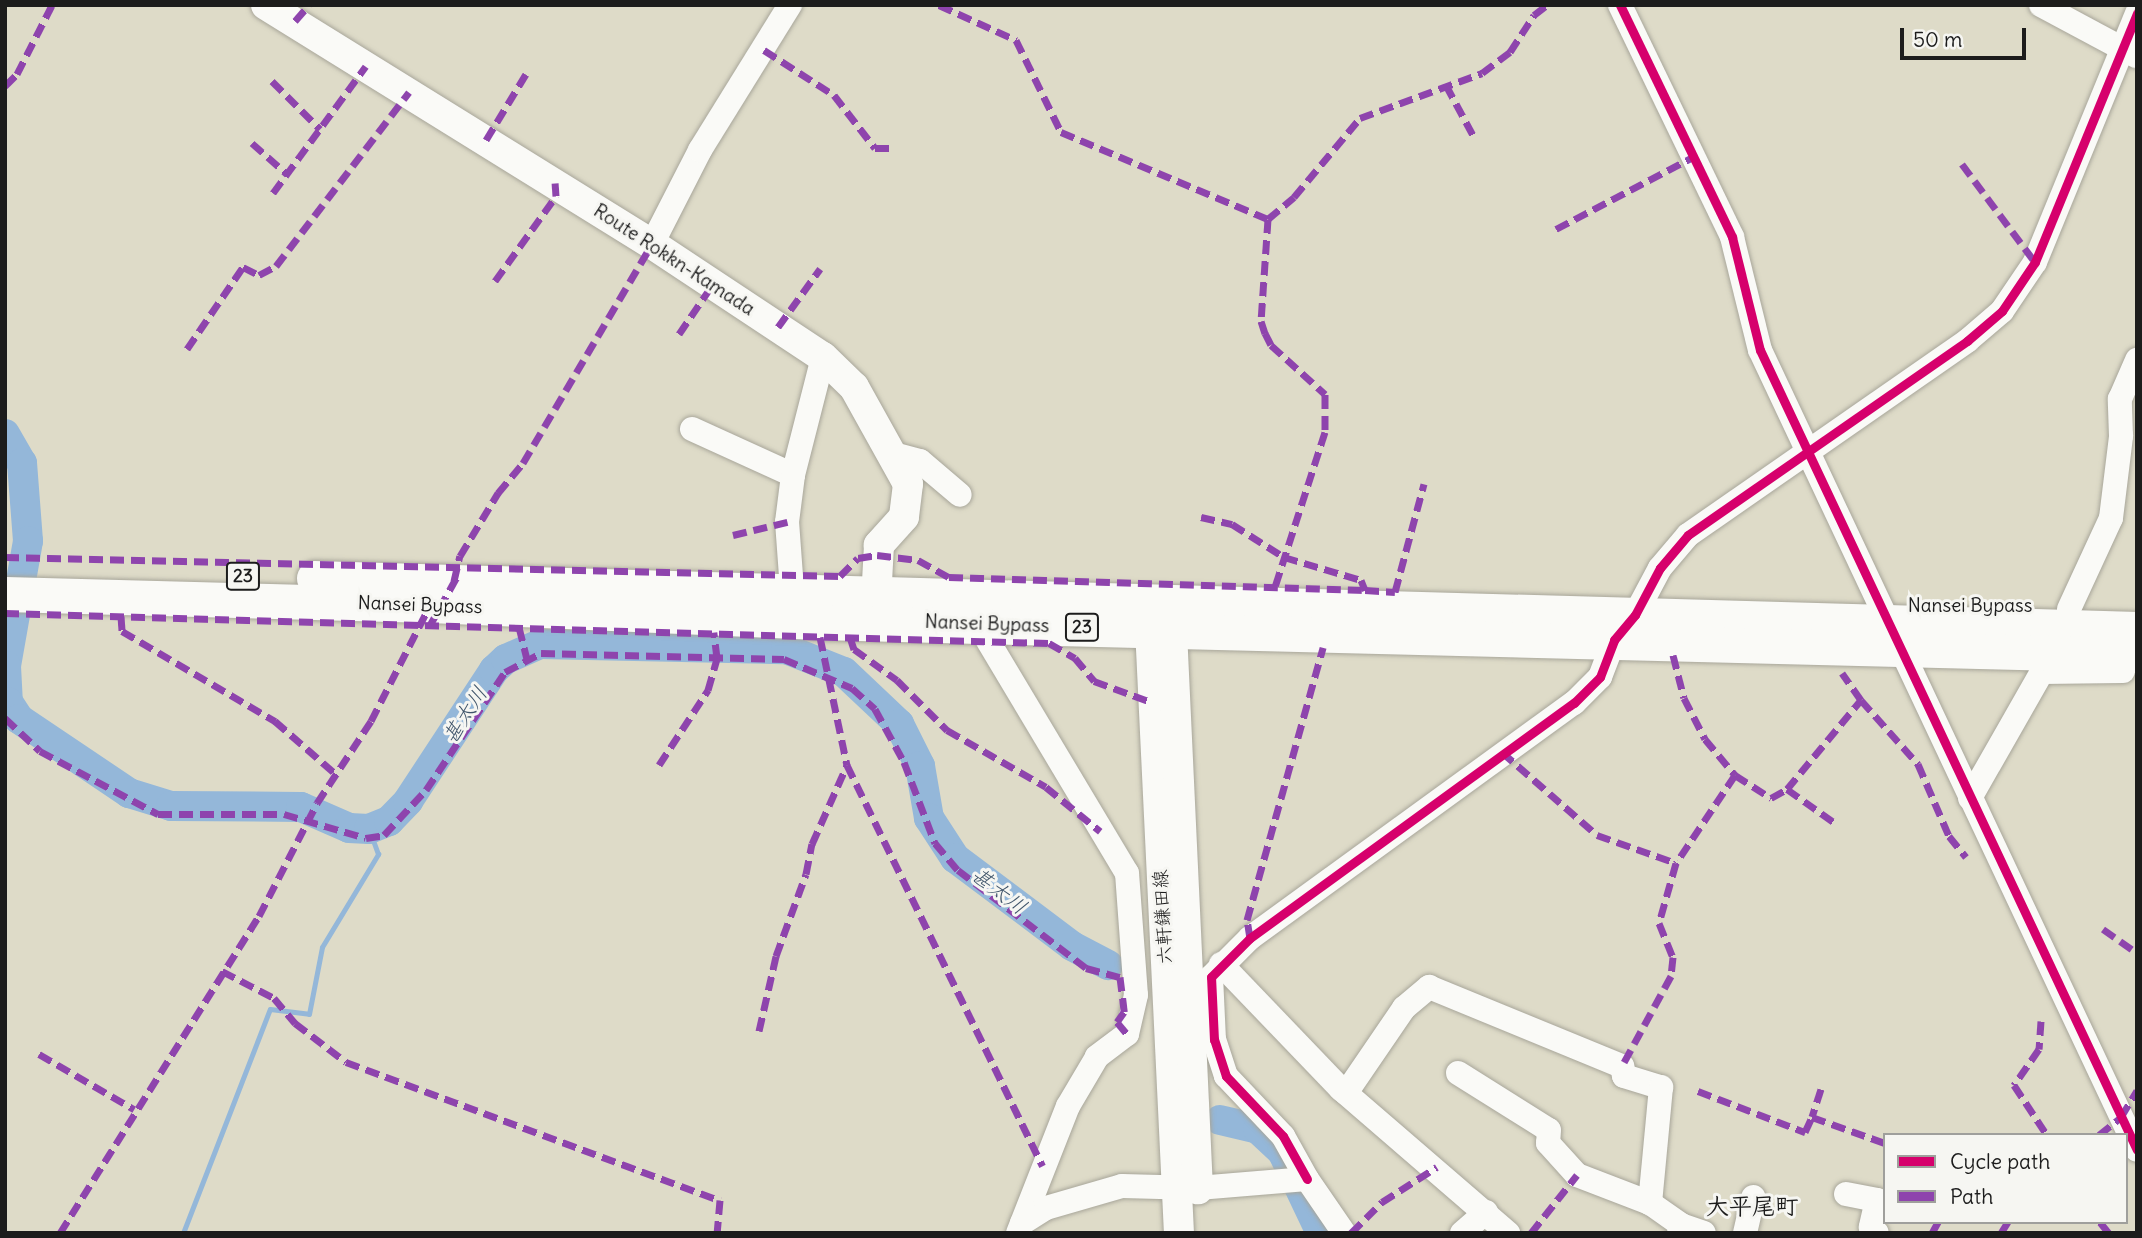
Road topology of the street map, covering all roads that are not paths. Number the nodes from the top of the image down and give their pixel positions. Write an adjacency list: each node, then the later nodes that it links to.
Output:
1 (266, 5): 7 (main road, Route Rokkn-Kamada)
2 (790, 5): 7 (street)
3 (1620, 5): 12 (street)
4 (2042, 5): 6 (street)
5 (2137, 13): 6 (street)
6 (2131, 51): 12 (street)
7 (652, 244): 8 (main road, Route Rokkn-Kamada)
8 (823, 357): 11 (main road, Route Rokkn-Kamada); 13 (street)
9 (2137, 360): 18 (street)
10 (692, 429): 13 (street)
11 (890, 453): 14 (street); 17 (main road, Route Rokkn-Kamada)
12 (1810, 453): 20 (street); 22 (street)
13 (793, 475): 15 (street)
14 (960, 495)
15 (791, 576)
16 (16, 583): 17 (highway, Nansei Bypass / 23)
17 (875, 608): 19 (highway, Nansei Bypass / 23)
18 (2068, 610)
19 (1160, 615): 20 (highway, Nansei Bypass / 23); 32 (main road, 六軒鎌田線)
20 (1624, 627): 22 (highway, Nansei Bypass / 23); 27 (street)
21 (2137, 629): 22 (highway, Nansei Bypass / 23)
22 (1892, 636): 24 (highway, Nansei Bypass / 23); 26 (street)
23 (988, 641): 37 (street)
24 (2137, 655)
25 (2137, 671): 26 (street)
26 (1970, 798): 30 (street)
27 (1221, 964): 29 (street); 31 (street)
28 (1458, 1073): 35 (street)
29 (1346, 1093): 35 (street); 36 (street)
30 (2137, 1150)
31 (1298, 1180): 32 (street); 41 (street)
32 (1187, 1187): 37 (street); 39 (main road, 六軒鎌田線); 40 (main road, 六軒鎌田線)
33 (1846, 1194): 45 (street)
34 (1753, 1196): 44 (street)
35 (1650, 1203): 38 (street)
36 (1486, 1212): 42 (street); 43 (street)
37 (1020, 1228)
38 (1688, 1230)
39 (1179, 1233)
40 (1199, 1233)
41 (1344, 1233)
42 (1462, 1233)
43 (1508, 1233)
44 (1745, 1233)
45 (1877, 1233)

